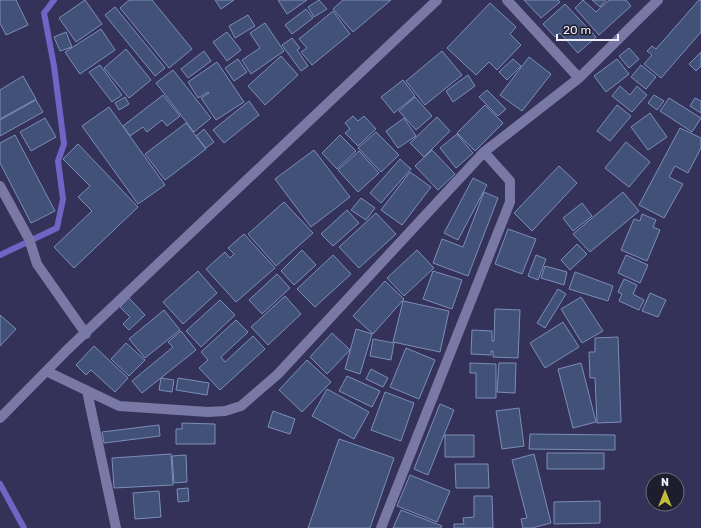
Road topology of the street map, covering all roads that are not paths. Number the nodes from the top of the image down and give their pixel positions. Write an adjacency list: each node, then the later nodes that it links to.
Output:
1 (437, 0): 7 (street)
2 (507, 0): 4 (street)
3 (658, 0): 4 (street)
4 (579, 78): 5 (street)
5 (484, 152): 9 (street); 12 (street)
6 (0, 186): 7 (street)
7 (86, 334): 8 (street)
8 (48, 372): 9 (street); 10 (street)
9 (87, 391): 11 (street)
10 (0, 418)
11 (116, 528)
12 (381, 528)

